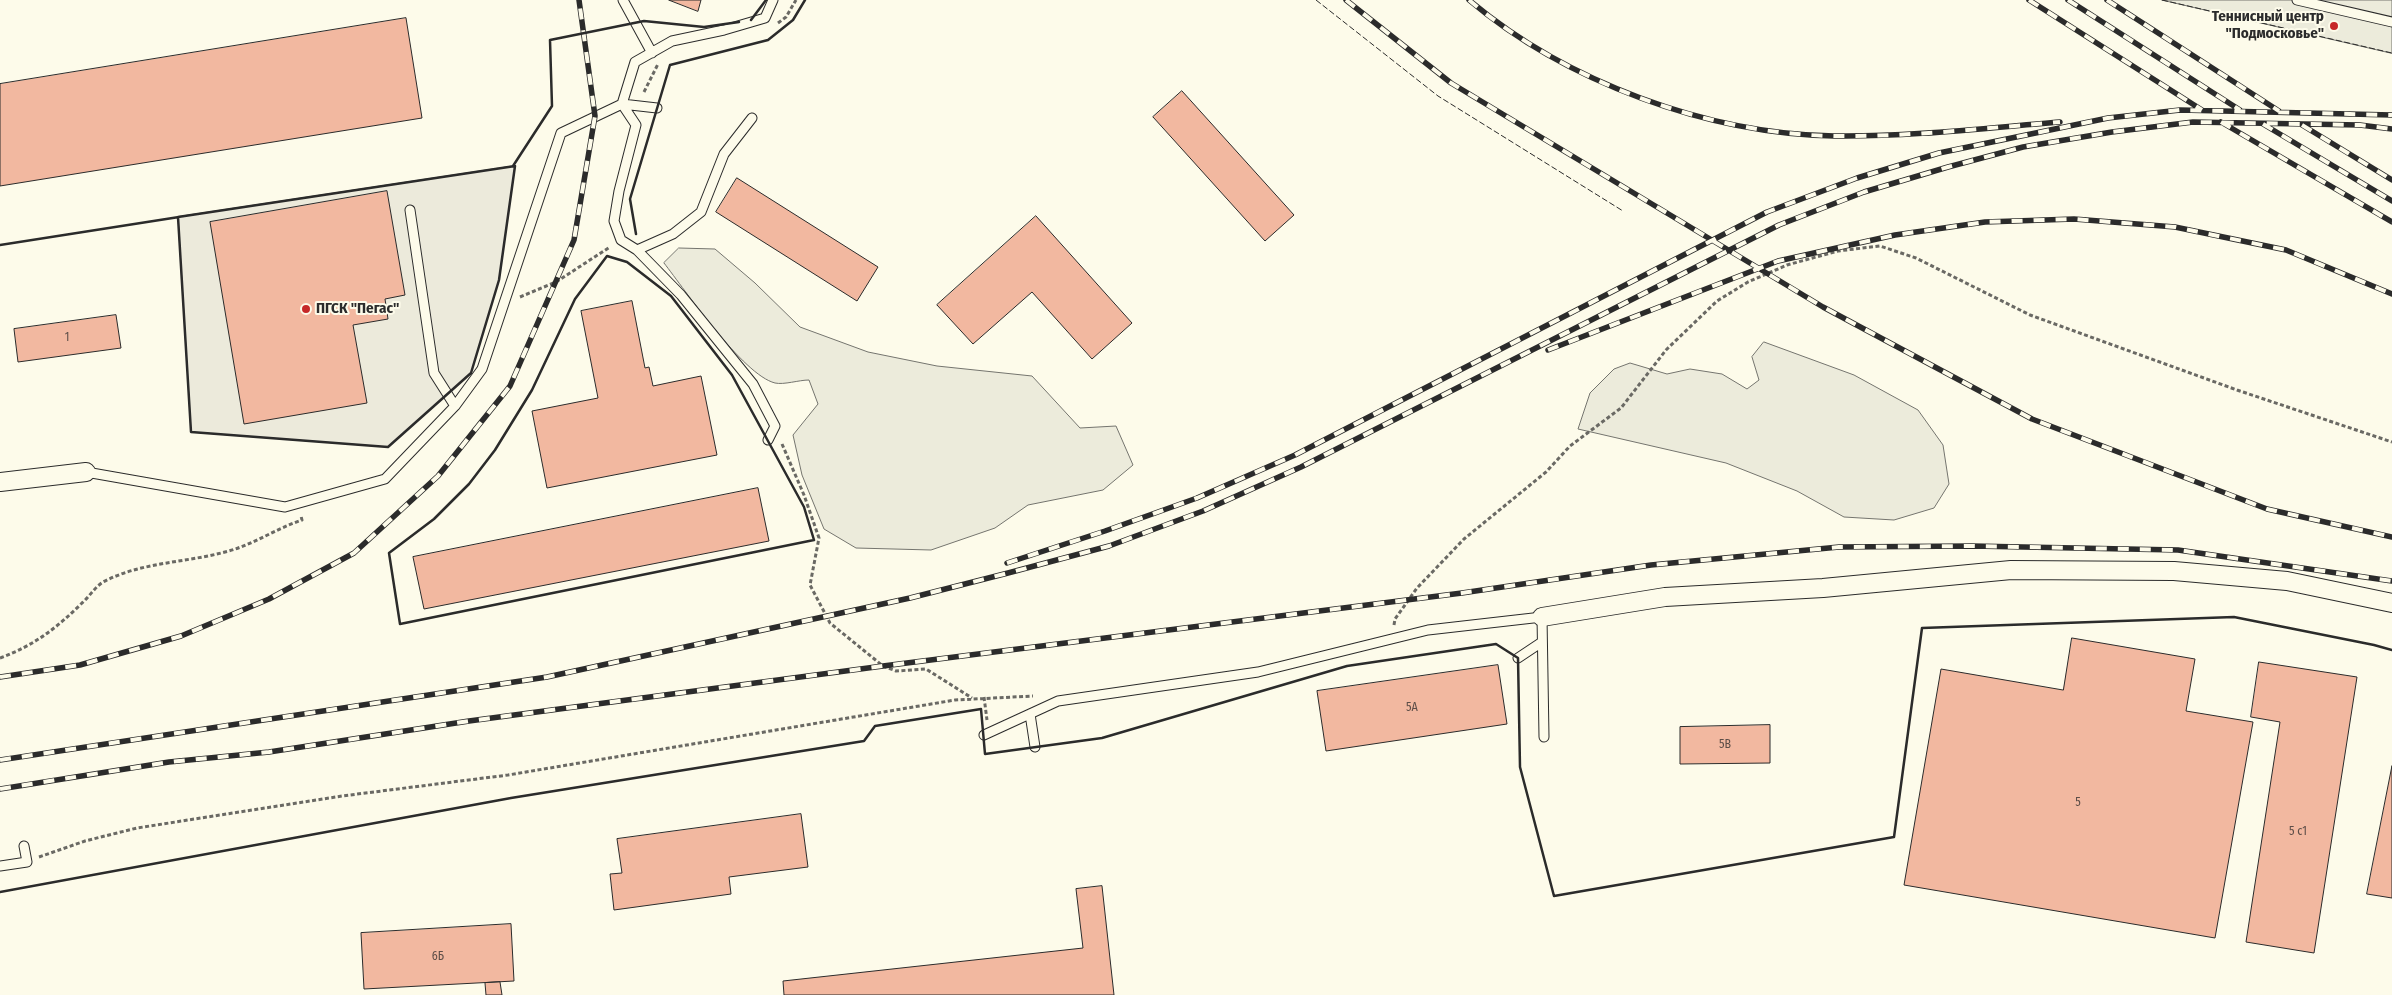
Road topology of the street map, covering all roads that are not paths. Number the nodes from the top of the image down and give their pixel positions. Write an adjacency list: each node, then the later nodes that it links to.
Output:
1 (623, 0): 5 (lane)
2 (773, 0): 5 (lane)
3 (2297, 0): 4 (lane)
4 (2392, 22)
5 (652, 53): 6 (lane)
6 (622, 104): 7 (lane); 10 (lane); 11 (lane)
7 (657, 108)
8 (752, 118): 10 (lane)
9 (410, 210): 11 (lane)
10 (637, 250): 12 (lane)
11 (455, 406): 13 (lane)
12 (768, 440)
13 (86, 472): 14 (street)
14 (0, 482)
15 (2392, 603): 16 (street)
16 (1542, 617): 17 (lane); 19 (lane)
17 (1542, 642): 18 (lane); 21 (lane)
18 (1518, 658)
19 (1030, 714): 20 (lane); 22 (lane)
20 (987, 734)
21 (1544, 737)
22 (1035, 747)
23 (24, 846): 24 (lane)
24 (0, 866)

